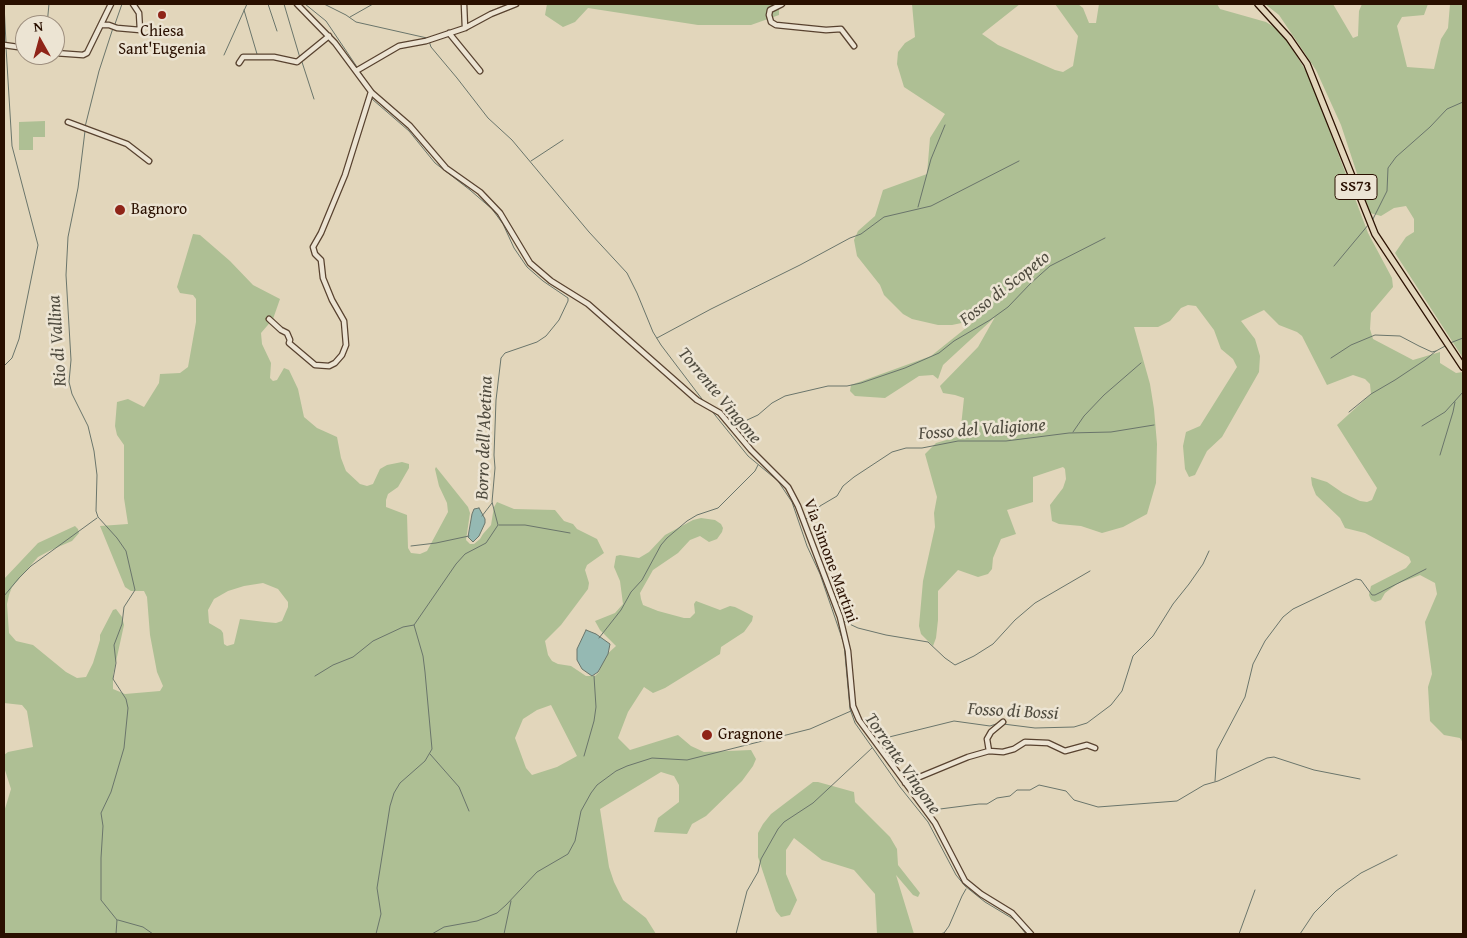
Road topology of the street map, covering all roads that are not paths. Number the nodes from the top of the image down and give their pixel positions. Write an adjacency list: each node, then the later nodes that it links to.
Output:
1 (110, 4): 8 (street)
2 (133, 4): 8 (street)
3 (297, 4): 11 (street, Via Simone Martini)
4 (464, 4): 9 (street)
5 (516, 4): 9 (street)
6 (782, 4): 12 (street)
7 (1258, 4): 21 (main road, SS73)
8 (102, 25): 13 (street)
9 (465, 28): 10 (street)
10 (449, 33): 15 (street); 16 (street)
11 (329, 36): 14 (street); 15 (street, Via Simone Martini)
12 (854, 46)
13 (65, 53)
14 (239, 62)
15 (356, 71): 17 (street, Via Simone Martini)
16 (480, 71)
17 (371, 92): 20 (street); 25 (street, Via Simone Martini)
18 (68, 122): 19 (street)
19 (148, 161)
20 (270, 319)
21 (1463, 367)
22 (1002, 724): 24 (street)
23 (1095, 748): 24 (street)
24 (989, 751): 25 (street)
25 (905, 783): 26 (street, Via Simone Martini)
26 (1031, 934)

